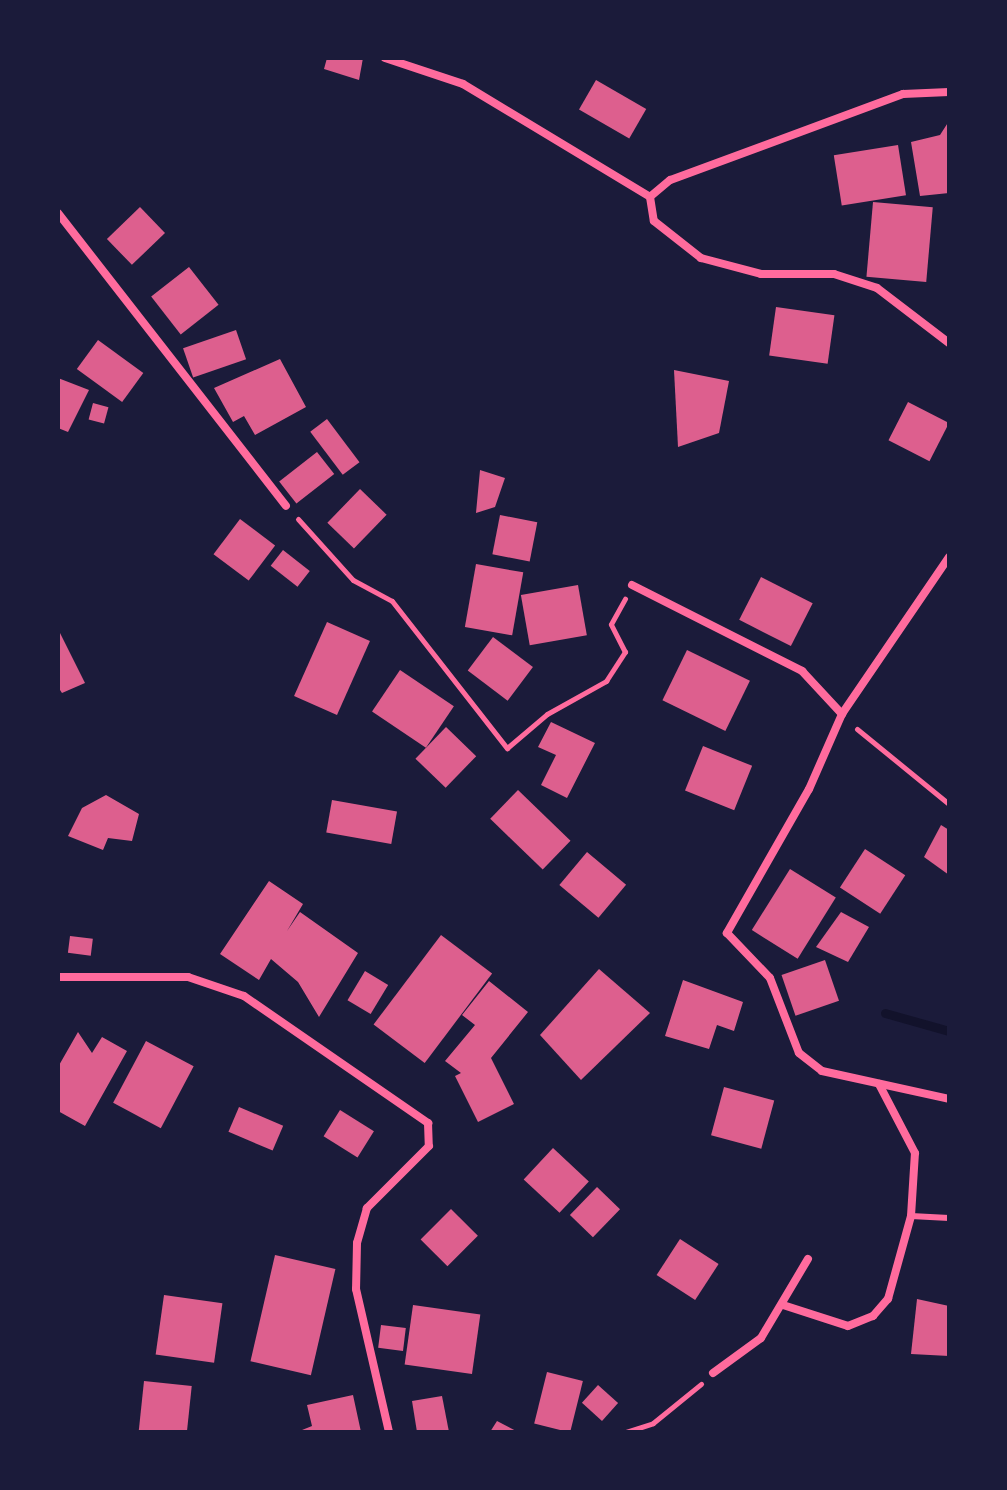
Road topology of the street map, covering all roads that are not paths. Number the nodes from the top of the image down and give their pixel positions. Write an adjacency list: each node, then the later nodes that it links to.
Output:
1 (385, 58): 3 (street)
2 (949, 92): 3 (street)
3 (650, 197): 5 (street)
4 (58, 213): 6 (street)
5 (949, 343)
6 (286, 506)
7 (949, 557): 9 (street)
8 (632, 585): 9 (street)
9 (842, 714): 11 (street)
10 (58, 977): 18 (street)
11 (879, 1084): 12 (street); 13 (street)
12 (949, 1099)
13 (911, 1216): 14 (lane); 16 (street)
14 (949, 1218)
15 (808, 1259): 16 (street)
16 (783, 1305): 17 (street)
17 (713, 1373)
18 (389, 1432)

